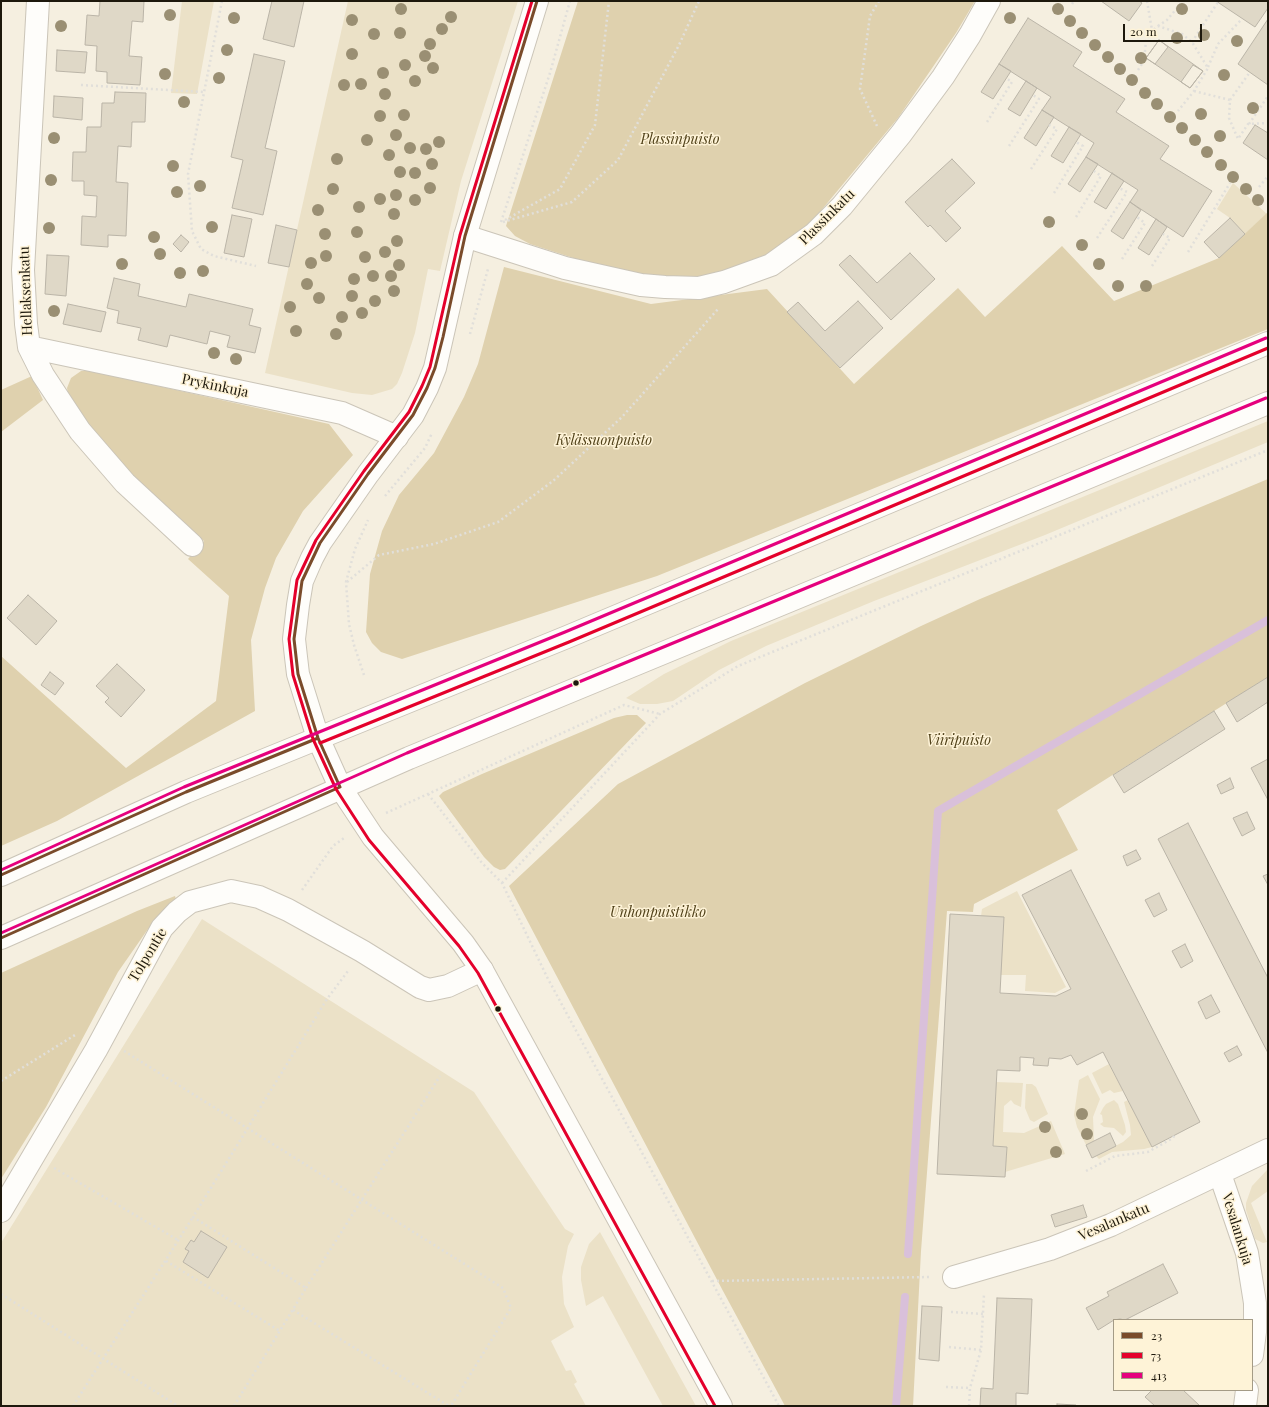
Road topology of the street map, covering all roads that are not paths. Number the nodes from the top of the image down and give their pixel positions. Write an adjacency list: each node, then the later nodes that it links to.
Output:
1 (38, 1): 6 (main road, Hellaksenkatu)
2 (537, 1): 4 (main road)
3 (989, 1): 4 (main road, Plassinkatu)
4 (465, 236): 8 (main road)
5 (1268, 343): 10 (main road)
6 (29, 347): 8 (main road, Prykinkuja); 9 (main road, Hellaksenkatu)
7 (1268, 403): 11 (main road)
8 (397, 437): 10 (main road)
9 (192, 545)
10 (318, 738): 11 (main road); 12 (main road)
11 (340, 787): 13 (main road); 14 (main road)
12 (1, 875)
13 (1, 938)
14 (482, 970): 17 (main road, Tolpontie); 21 (main road)
15 (1268, 1150): 16 (main road, Vesalankatu)
16 (1220, 1174): 18 (main road, Vesalankatu); 19 (main road, Vesalankuja)
17 (1, 1211)
18 (954, 1276)
19 (1253, 1347)
20 (1247, 1391): 22 (main road)
21 (721, 1406)
22 (1245, 1406)

